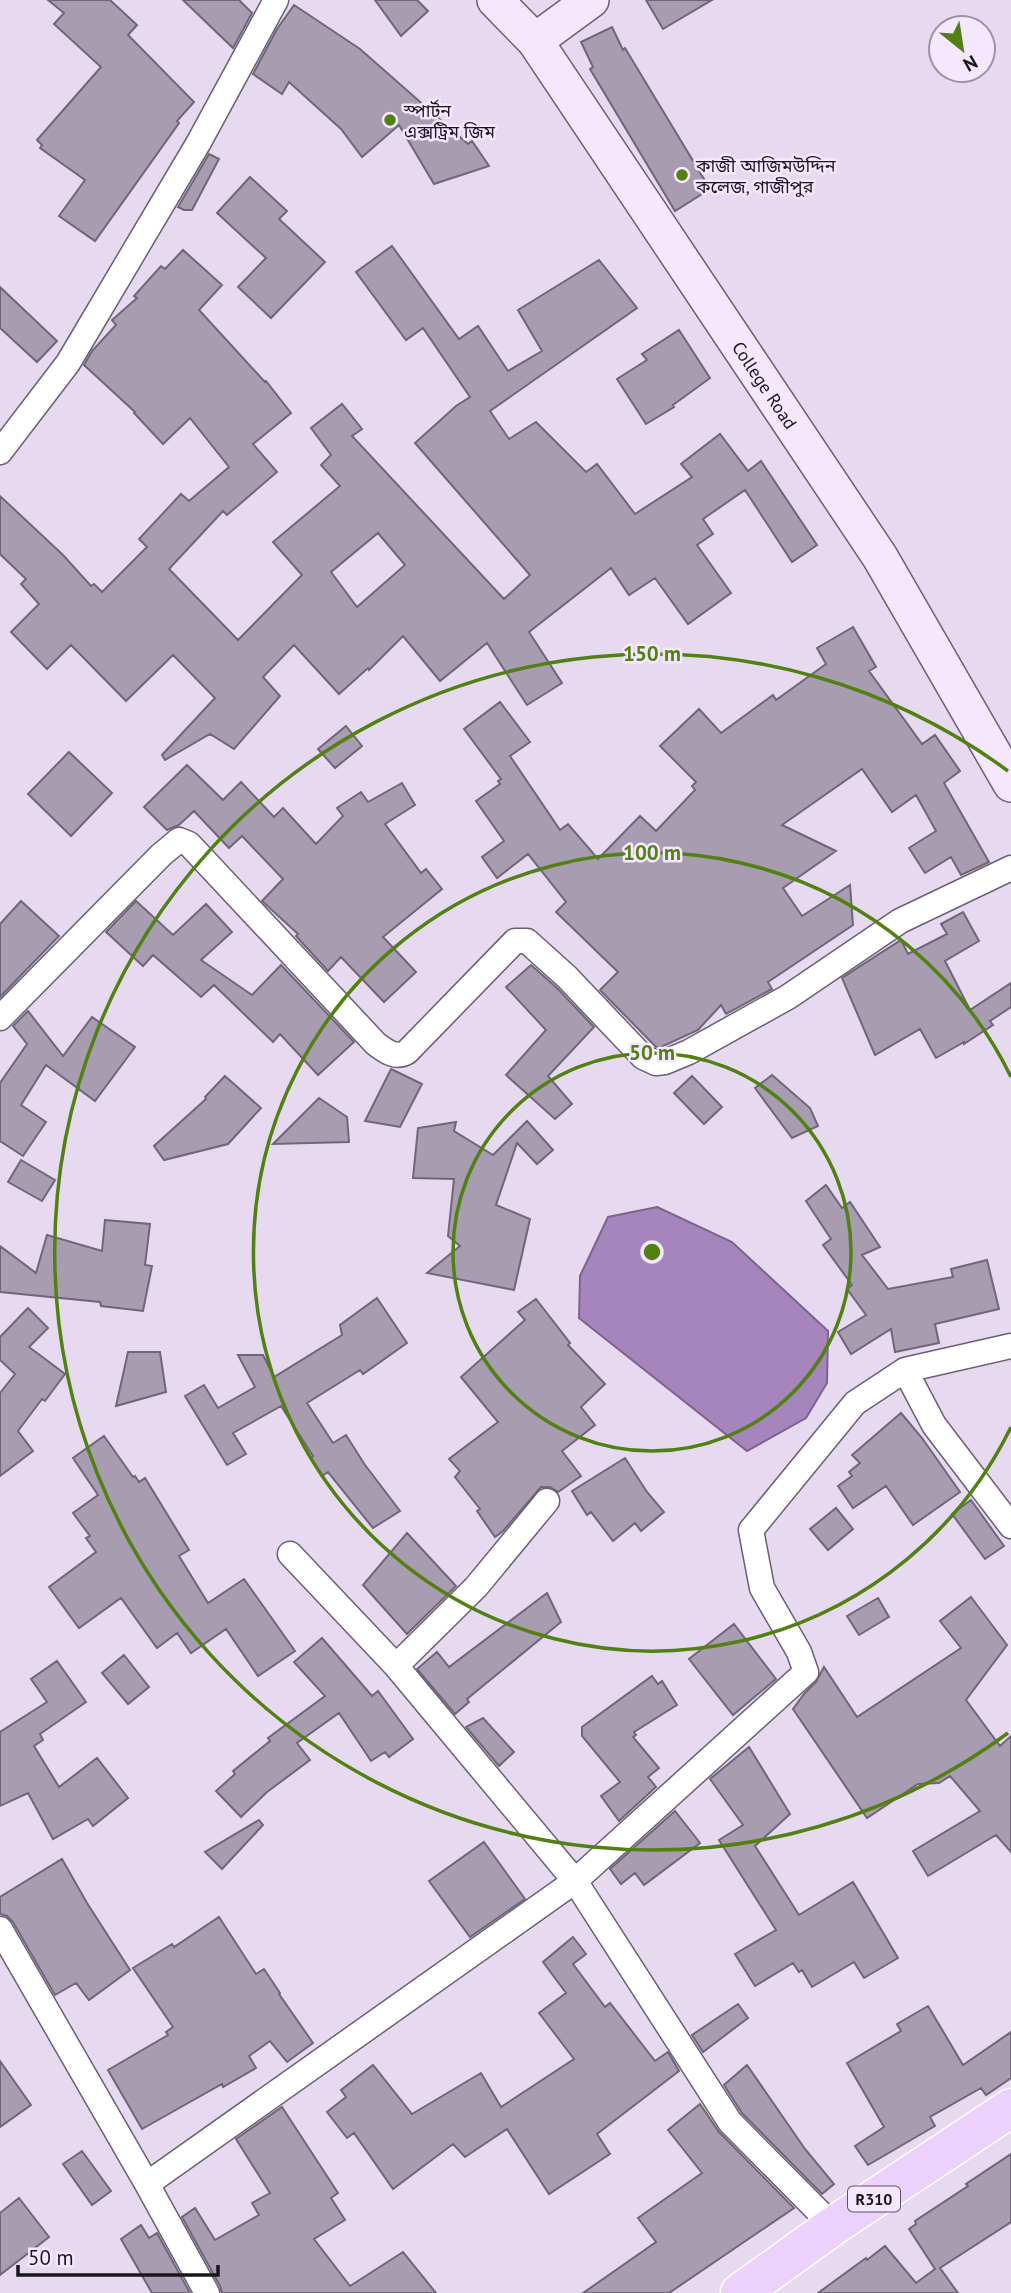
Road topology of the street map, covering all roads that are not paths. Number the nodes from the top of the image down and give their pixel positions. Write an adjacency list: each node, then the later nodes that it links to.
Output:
1 (276, 0): 5 (street)
2 (495, 0): 4 (main road, College Road)
3 (591, 0): 4 (main road)
4 (535, 41): 6 (main road, College Road)
5 (0, 453)
6 (1011, 784)
7 (1011, 868): 8 (street)
8 (0, 1018)
9 (1011, 1346): 10 (street)
10 (905, 1370): 12 (street); 15 (street)
11 (547, 1501): 14 (street)
12 (1011, 1526)
13 (290, 1554): 14 (street)
14 (396, 1666): 15 (street)
15 (575, 1881): 18 (street); 19 (street)
16 (0, 1929): 18 (street)
17 (1011, 2108): 19 (main road, R310)
18 (147, 2184): 20 (street)
19 (832, 2227): 21 (main road, R310)
20 (206, 2293)
21 (740, 2293)

